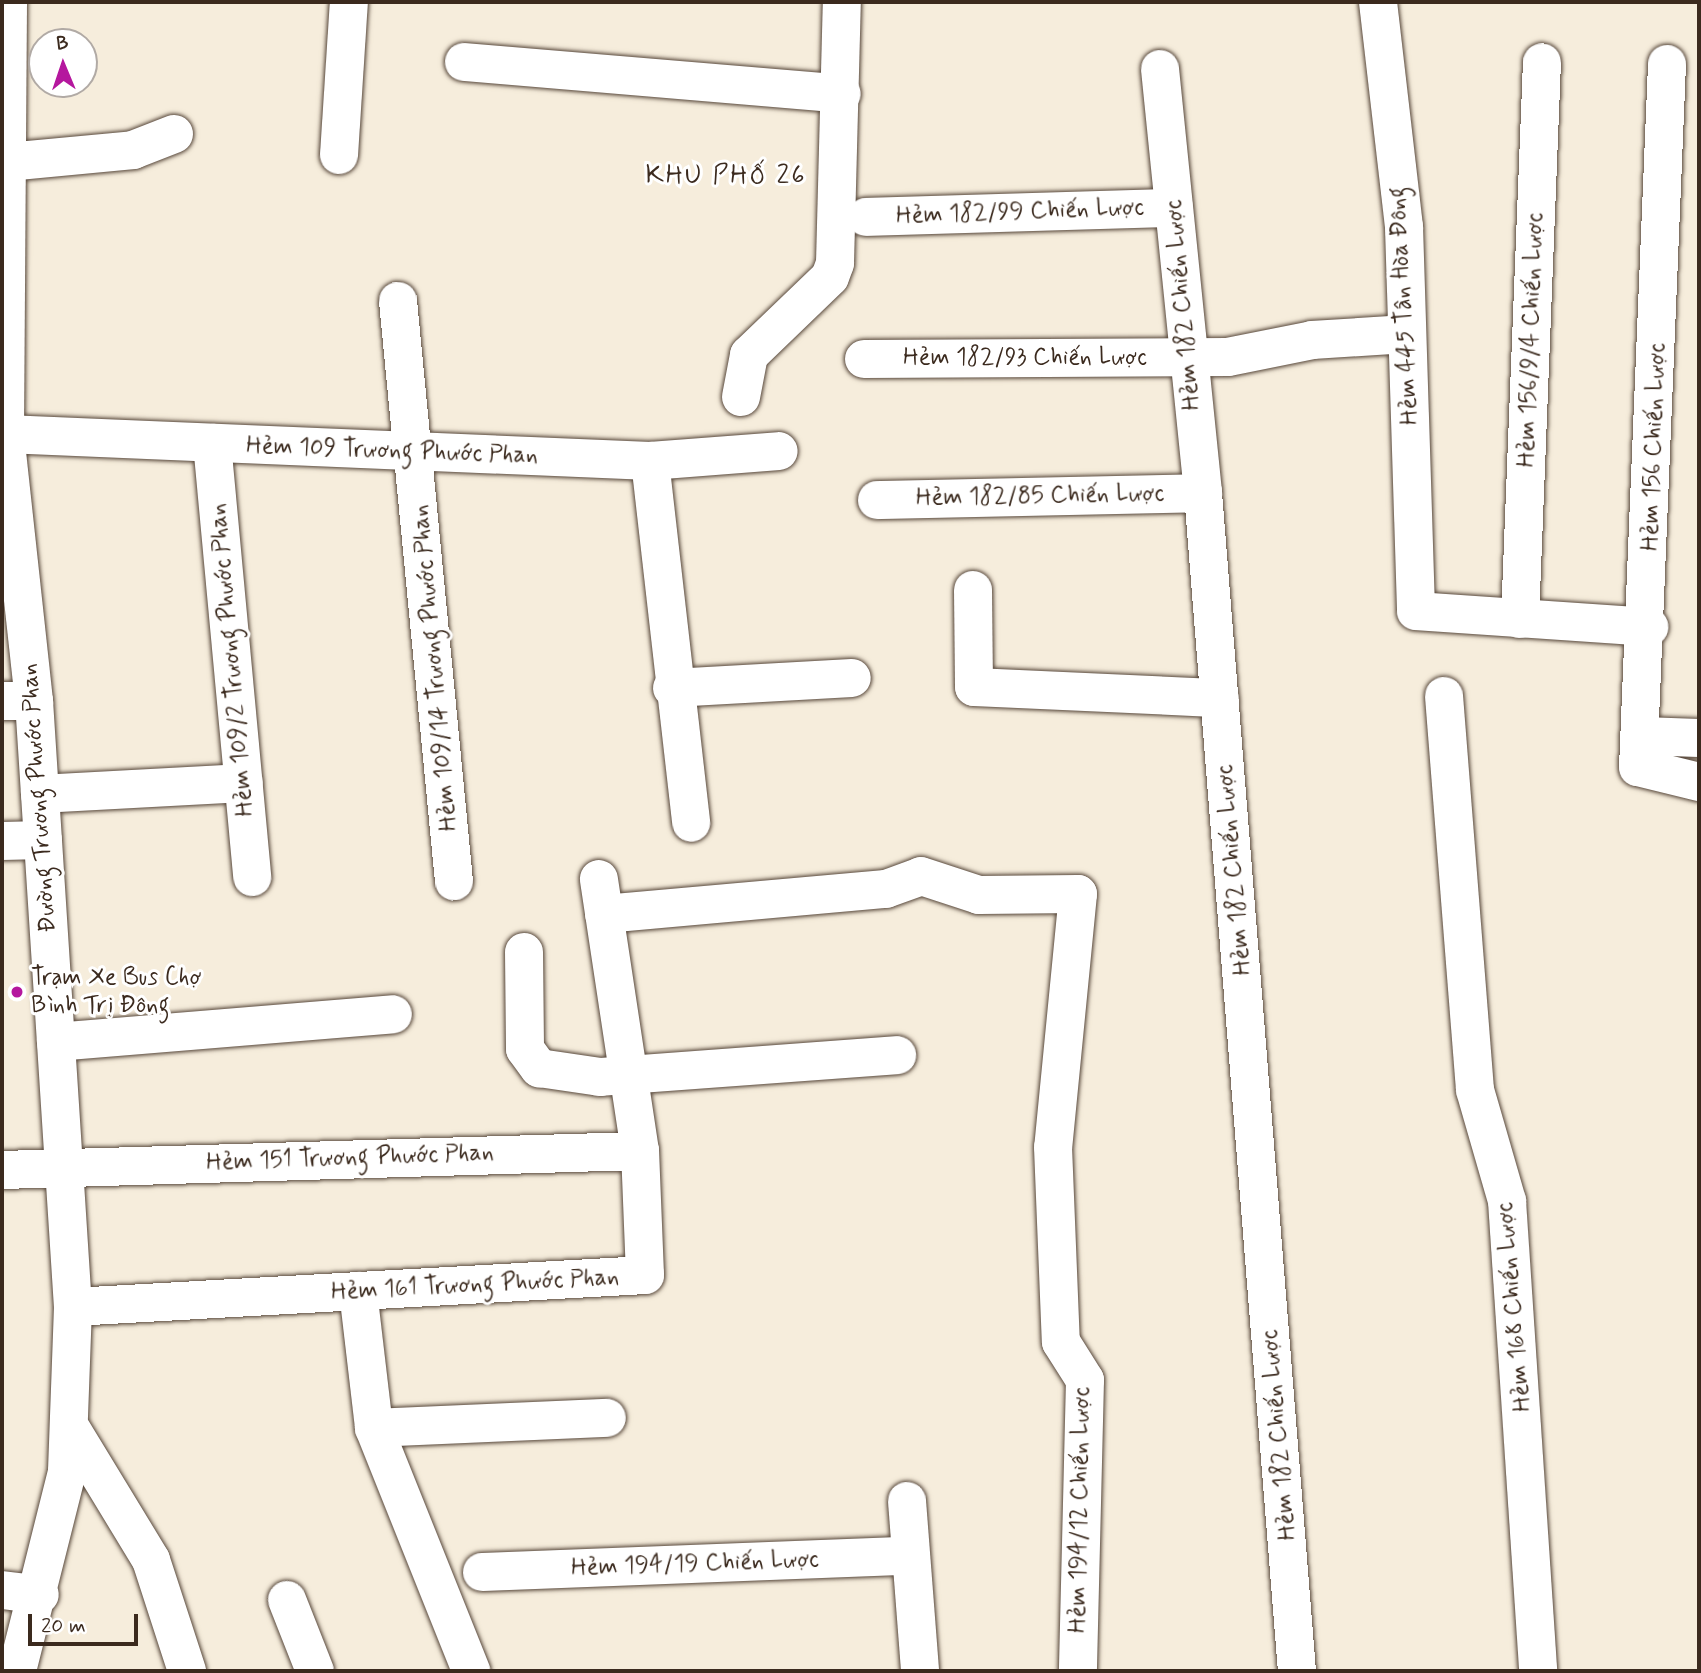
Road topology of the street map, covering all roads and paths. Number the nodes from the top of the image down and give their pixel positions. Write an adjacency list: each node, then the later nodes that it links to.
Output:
1 (349, 2): 11 (street)
2 (842, 2): 9 (street)
3 (1378, 2): 16 (street, Hẻm 445 Tân Hòa Đông)
4 (5, 18): 12 (street, Đường Trương Phước Phan)
5 (464, 62): 9 (street)
6 (1542, 62): 28 (street, Hẻm 156/9/4 Chiến Lược)
7 (1667, 64): 29 (street, Hẻm 156 Chiến Lược)
8 (1160, 69): 13 (street, Hẻm 182 Chiến Lược)
9 (842, 94): 19 (street)
10 (174, 134): 12 (street)
11 (339, 155)
12 (7, 162): 20 (street, Đường Trương Phước Phan)
13 (1174, 208): 14 (street, Hẻm 182/99 Chiến Lược); 17 (street, Hẻm 182 Chiến Lược)
14 (866, 217)
15 (398, 301): 23 (street, Hẻm 109/14 Trương Phước Phan)
16 (1407, 334): 17 (street, Hẻm 182/93 Chiến Lược); 28 (street, Hẻm 445 Tân Hòa Đông)
17 (1186, 358): 18 (street, Hẻm 182/93 Chiến Lược); 25 (street, Hẻm 182 Chiến Lược)
18 (864, 359)
19 (741, 397)
20 (5, 434): 21 (street, Hẻm 109 Trương Phước Phan); 34 (street, Đường Trương Phước Phan)
21 (212, 443): 23 (street, Hẻm 109 Trương Phước Phan); 38 (street, Hẻm 109/2 Trương Phước Phan)
22 (779, 452): 24 (street, Hẻm 109 Trương Phước Phan)
23 (415, 454): 24 (street, Hẻm 109 Trương Phước Phan); 44 (street, Hẻm 109/14 Trương Phước Phan)
24 (650, 461): 31 (street)
25 (1203, 493): 26 (street, Hẻm 182/85 Chiến Lược); 33 (street, Hẻm 182 Chiến Lược)
26 (877, 500)
27 (973, 590): 33 (street)
28 (1520, 619): 29 (street)
29 (1648, 627): 35 (street, Hẻm 156 Chiến Lược)
30 (852, 678): 31 (street)
31 (671, 688): 40 (street)
32 (1444, 696): 72 (street, Hẻm 168 Chiến Lược)
33 (1220, 698): 71 (street, Hẻm 182 Chiến Lược)
34 (18, 701): 39 (street, Đường Trương Phước Phan)
35 (1642, 736): 36 (street); 37 (street, Hẻm 156 Chiến Lược)
36 (1699, 738)
37 (1699, 782)
38 (244, 783): 39 (street); 43 (street, Hẻm 109/2 Trương Phước Phan)
39 (40, 794): 42 (street, Đường Trương Phước Phan)
40 (691, 823)
41 (2, 841): 42 (street)
42 (43, 841): 48 (street, Đường Trương Phước Phan)
43 (252, 877)
44 (454, 881)
45 (602, 897): 50 (street, Hẻm 161 Trương Phước Phan); 70 (street, Hẻm 194/12 Chiến Lược)
46 (524, 951): 50 (street)
47 (393, 1014): 48 (street)
48 (56, 1042): 52 (street, Đường Trương Phước Phan)
49 (897, 1055): 50 (street)
50 (628, 1072): 51 (street, Hẻm 161 Trương Phước Phan)
51 (640, 1151): 52 (street, Hẻm 151 Trương Phước Phan); 54 (street, Hẻm 161 Trương Phước Phan)
52 (60, 1167): 53 (street, Hẻm 151 Trương Phước Phan); 55 (street, Đường Trương Phước Phan)
53 (2, 1170)
54 (358, 1291): 55 (street, Hẻm 161 Trương Phước Phan); 57 (street)
55 (73, 1307): 58 (street, Đường Trương Phước Phan)
56 (607, 1418): 57 (street)
57 (374, 1428): 68 (street)
58 (72, 1430): 63 (street, Đường Trương Phước Phan); 66 (street)
59 (907, 1502): 60 (street)
60 (908, 1556): 61 (street, Hẻm 194/19 Chiến Lược); 69 (street)
61 (482, 1572)
62 (2, 1590): 63 (street)
63 (40, 1595): 65 (street, Đường Trương Phước Phan)
64 (287, 1600): 67 (street)
65 (17, 1671)
66 (187, 1671)
67 (315, 1671)
68 (471, 1671)
69 (920, 1671)
70 (1078, 1671)
71 (1297, 1671)
72 (1538, 1671)

